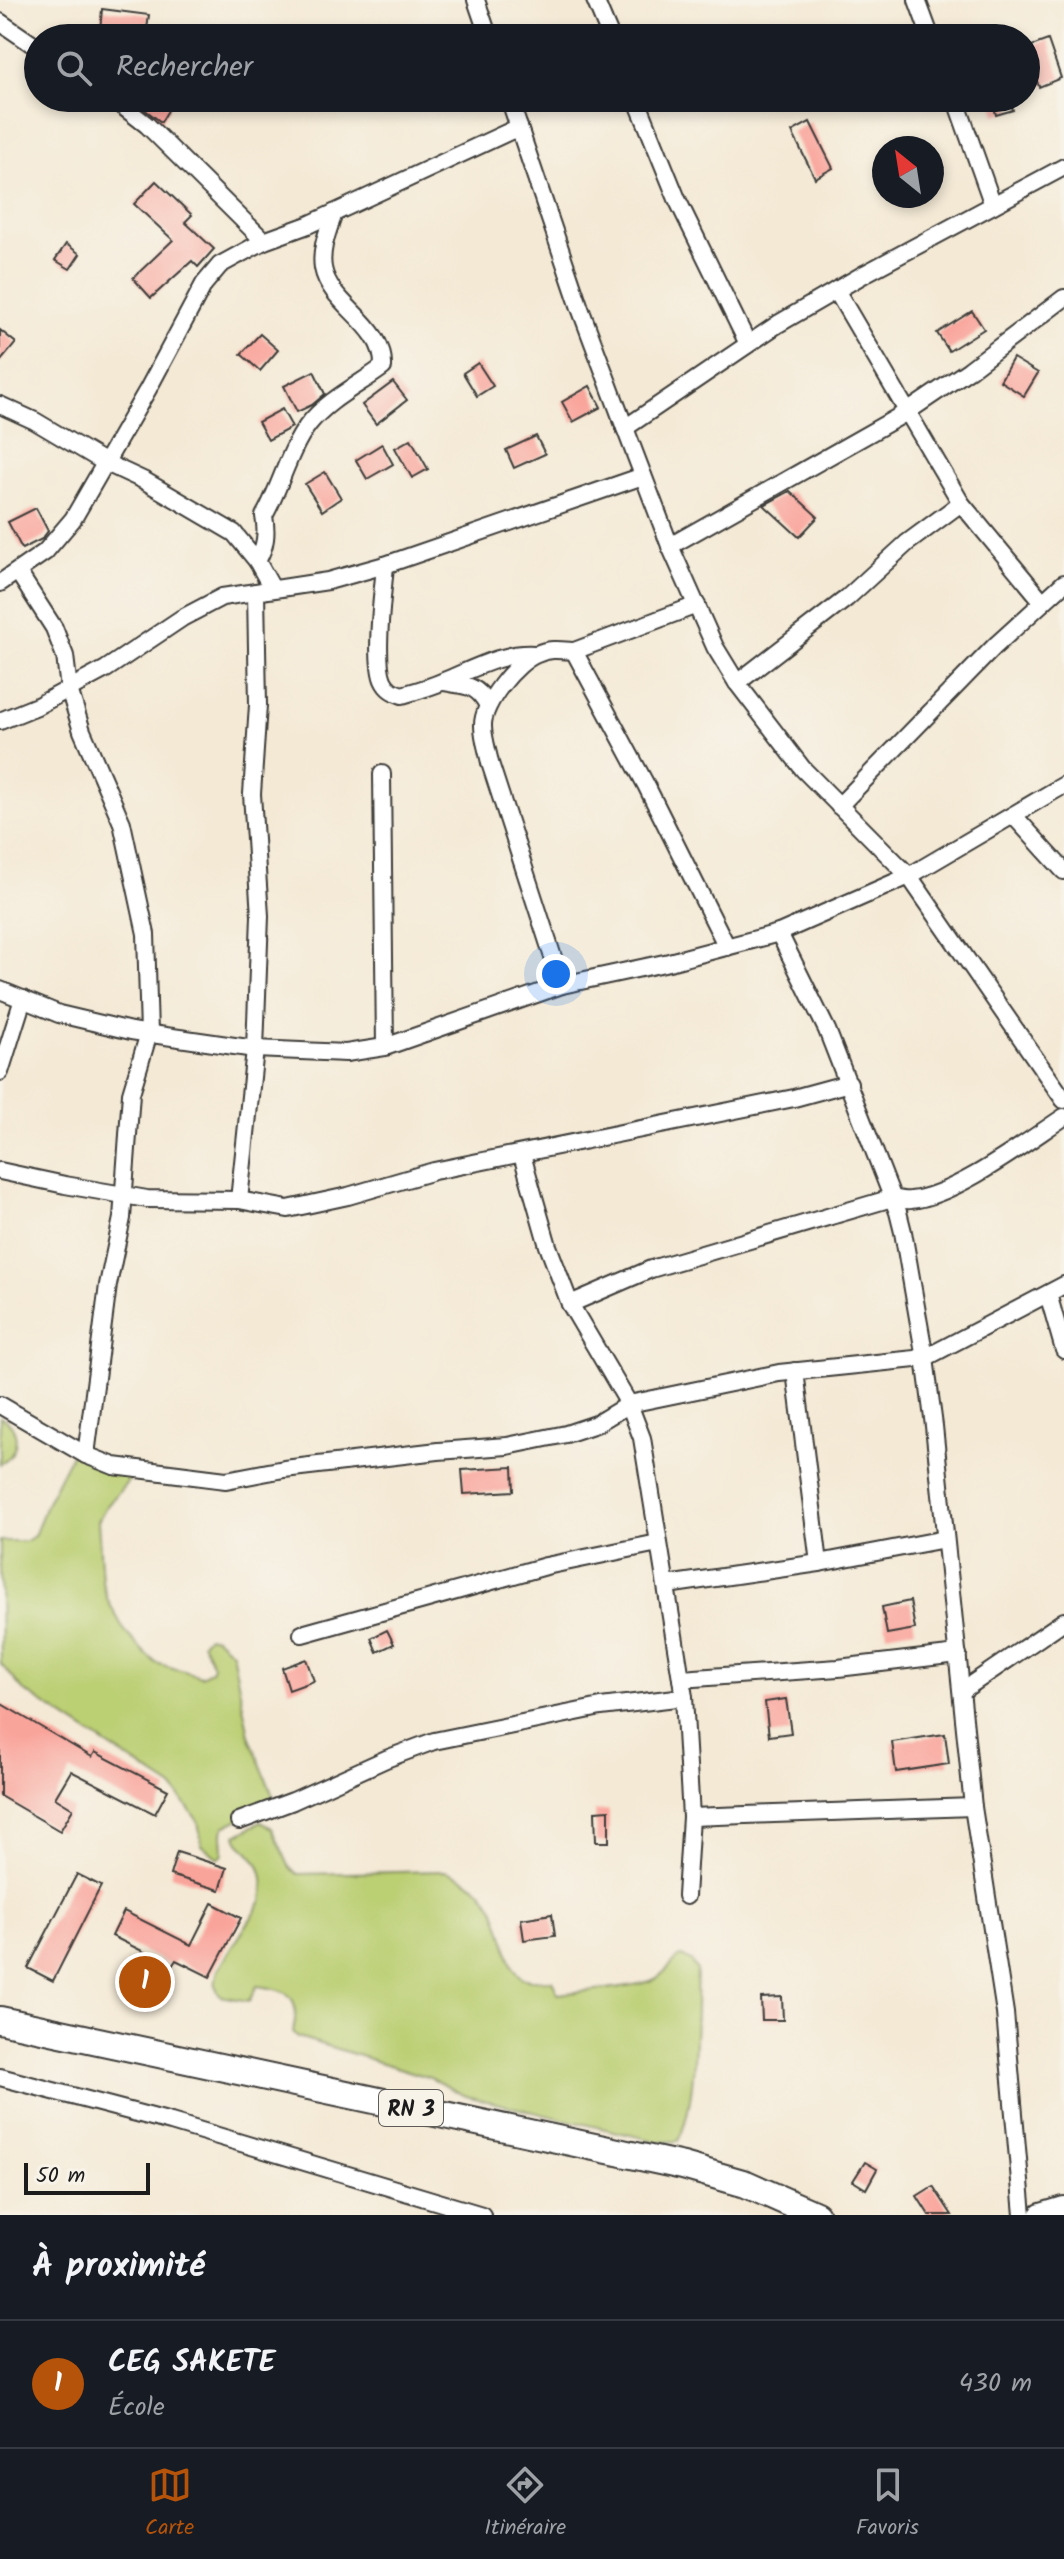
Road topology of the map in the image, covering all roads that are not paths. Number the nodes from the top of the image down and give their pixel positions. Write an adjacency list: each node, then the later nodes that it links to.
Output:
1 (476, 0): 5 (street)
2 (595, 0): 6 (street)
3 (917, 0): 7 (street)
4 (0, 22): 8 (street)
5 (484, 24)
6 (605, 24)
7 (926, 24)
8 (24, 38)
9 (130, 112): 17 (street)
10 (514, 112): 13 (street)
11 (642, 112): 20 (street)
12 (960, 112): 15 (street)
13 (519, 127): 16 (street); 23 (street)
14 (1064, 167): 15 (street)
15 (993, 205): 18 (street)
16 (334, 213): 17 (street); 28 (street)
17 (264, 241): 24 (street)
18 (836, 290): 20 (street); 22 (street)
19 (1064, 298): 22 (street)
20 (748, 344): 23 (street)
21 (0, 405): 24 (street)
22 (907, 412): 26 (street); 27 (street)
23 (625, 428): 25 (street)
24 (104, 462): 28 (street); 30 (street)
25 (643, 476): 27 (street); 29 (street)
26 (961, 503): 34 (street); 39 (street)
27 (670, 546): 35 (street)
28 (257, 561): 33 (street)
29 (385, 565): 33 (street); 38 (street)
30 (18, 572): 31 (street); 40 (street)
31 (0, 583)
32 (1064, 583): 34 (street)
33 (264, 590): 40 (street); 56 (street)
34 (1043, 602): 45 (street)
35 (697, 605): 36 (street); 39 (street)
36 (574, 651): 37 (street); 50 (street)
37 (534, 654): 38 (street); 41 (street)
38 (443, 682): 41 (street)
39 (737, 683): 45 (street)
40 (69, 689): 42 (street); 54 (street)
41 (487, 704): 51 (street)
42 (0, 721)
43 (382, 774): 55 (street)
44 (1064, 785): 46 (street)
45 (839, 806): 48 (street)
46 (1014, 816): 47 (street); 48 (street)
47 (1064, 871)
48 (909, 876): 49 (street); 59 (street)
49 (779, 933): 50 (street); 58 (street)
50 (727, 947): 51 (street)
51 (562, 985): 55 (street)
52 (0, 990): 53 (street)
53 (23, 999): 54 (street); 57 (street)
54 (149, 1033): 56 (street); 63 (street)
55 (385, 1047): 56 (street)
56 (255, 1049): 65 (street)
57 (0, 1072)
58 (849, 1083): 61 (street); 64 (street)
59 (1064, 1100)
60 (1064, 1117): 64 (street)
61 (522, 1155): 65 (street); 68 (street)
62 (0, 1171): 63 (street)
63 (122, 1195): 65 (street); 74 (street)
64 (892, 1198): 68 (street); 70 (street)
65 (239, 1200)
66 (1064, 1285): 67 (street)
67 (1048, 1294): 69 (street); 70 (street)
68 (570, 1304): 72 (street)
69 (1064, 1350)
70 (925, 1358): 71 (street); 75 (street)
71 (795, 1371): 72 (street); 77 (street)
72 (629, 1404): 74 (street); 76 (street)
73 (0, 1405): 74 (street)
74 (86, 1455)
75 (945, 1539): 77 (street); 81 (street)
76 (658, 1543): 78 (street); 80 (street)
77 (819, 1563): 78 (street)
78 (667, 1585): 82 (street)
79 (1064, 1621): 83 (street)
80 (302, 1634)
81 (958, 1654): 82 (street); 83 (street)
82 (681, 1679): 84 (street)
83 (963, 1690): 85 (street)
84 (684, 1697): 86 (street); 87 (street)
85 (973, 1807): 86 (street); 94 (street)
86 (691, 1817): 88 (street)
87 (239, 1821)
88 (686, 1896)
89 (0, 2020): 93 (main road, RN 3)
90 (0, 2077): 92 (street)
91 (1064, 2208): 95 (main road)
92 (482, 2215)
93 (816, 2215)
94 (1023, 2215)
95 (1041, 2215)

